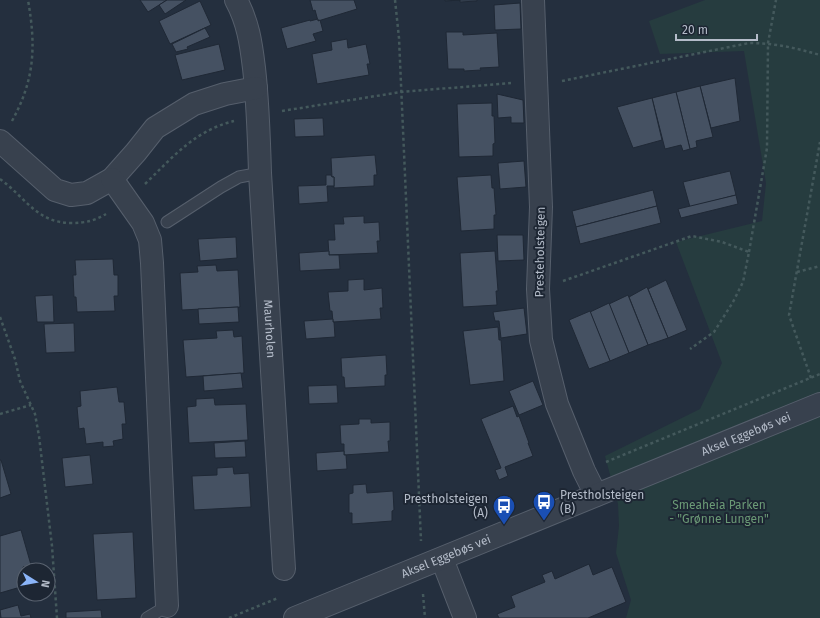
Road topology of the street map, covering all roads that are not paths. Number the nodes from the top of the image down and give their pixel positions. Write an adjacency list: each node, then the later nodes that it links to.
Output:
1 (236, 0): 3 (street, Maurholen)
2 (533, 0): 9 (street, Presteholsteigen)
3 (256, 88): 5 (street, Maurholen); 6 (street)
4 (5, 133): 6 (street)
5 (260, 173): 7 (lane); 11 (street, Maurholen)
6 (112, 179): 12 (street)
7 (167, 222)
8 (820, 404): 9 (street, Aksel Eggebøs vei)
9 (596, 495): 10 (street, Aksel Eggebøs vei)
10 (442, 559): 14 (street, Aksel Eggebøs vei); 15 (street)
11 (284, 569)
12 (167, 606): 13 (lane)
13 (147, 618)
14 (295, 618)
15 (465, 618)

